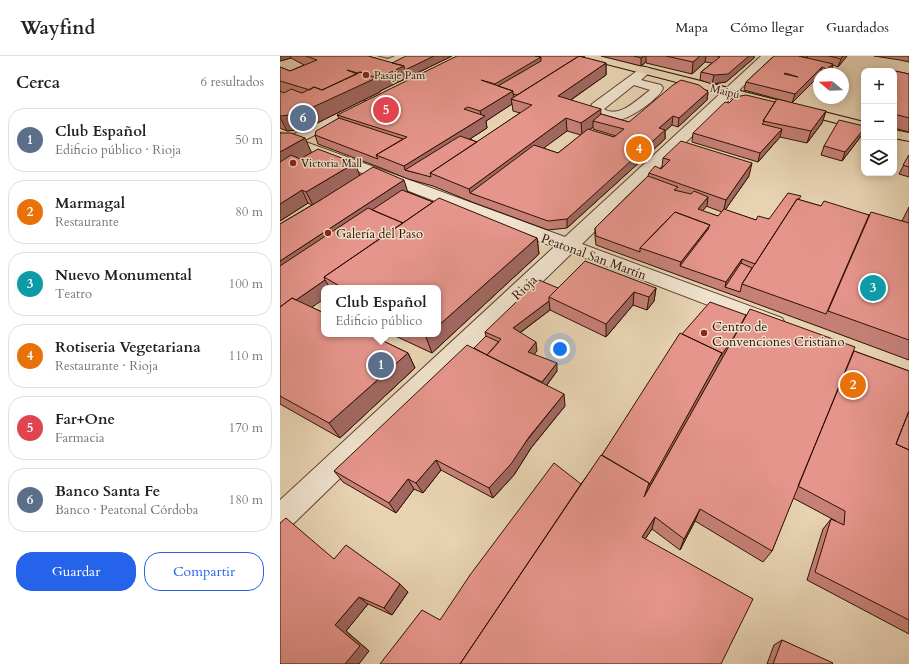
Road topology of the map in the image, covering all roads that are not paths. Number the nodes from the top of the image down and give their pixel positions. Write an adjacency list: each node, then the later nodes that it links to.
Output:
1 (363, 56): 2 (street)
2 (404, 56)
3 (587, 56): 5 (main road, Maipú)
4 (768, 56): 7 (street, Rioja)
5 (645, 71): 6 (street); 7 (main road, Maipú)
6 (632, 81)
7 (729, 92): 9 (main road, Maipú); 13 (street, Rioja)
8 (374, 100): 12 (street)
9 (861, 125)
10 (897, 135): 11 (main road)
11 (909, 137)
12 (284, 141): 13 (street, Peatonal San Martín)
13 (567, 246): 14 (street, Peatonal San Martín); 15 (street, Rioja)
14 (790, 329)
15 (280, 518)

